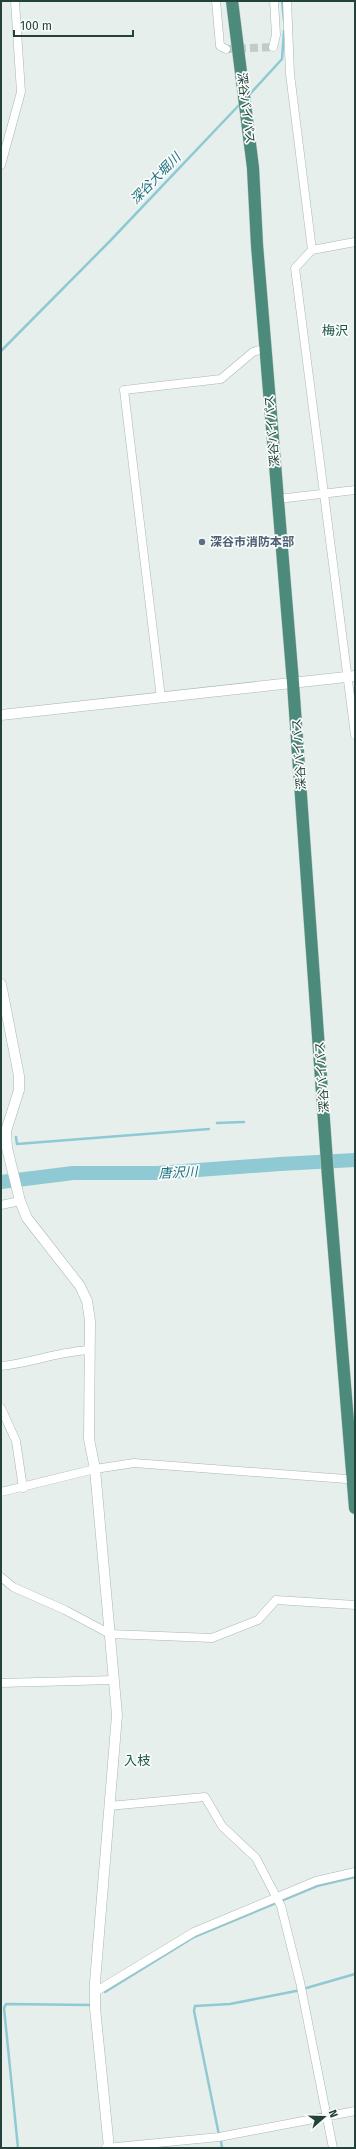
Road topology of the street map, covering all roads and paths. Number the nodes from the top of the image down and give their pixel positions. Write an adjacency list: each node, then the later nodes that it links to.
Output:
1 (15, 1): 8 (street)
2 (216, 1): 7 (street)
3 (232, 1): 11 (highway, 深谷バイパス)
4 (274, 1): 6 (street)
5 (287, 1): 10 (street)
6 (273, 47)
7 (226, 50)
8 (1, 165)
9 (355, 242): 10 (street)
10 (312, 250): 13 (street)
11 (266, 348): 14 (highway, 深谷バイパス); 17 (street)
12 (355, 490): 13 (street)
13 (324, 494): 14 (street); 15 (street)
14 (278, 499): 16 (highway, 深谷バイパス)
15 (352, 677): 16 (street); 19 (street)
16 (293, 683): 17 (street); 30 (highway, 深谷バイパス)
17 (161, 698): 18 (street)
18 (1, 715)
19 (355, 735)
20 (1, 984): 21 (street)
21 (20, 1200): 22 (street); 23 (street)
22 (1, 1204)
23 (90, 1350): 24 (street); 26 (street)
24 (1, 1366)
25 (1, 1408): 28 (street)
26 (95, 1469): 27 (street); 28 (street); 33 (street)
27 (346, 1479)
28 (22, 1488): 29 (street)
29 (1, 1492)
30 (355, 1508)
31 (1, 1577): 33 (street)
32 (355, 1606): 33 (street)
33 (110, 1634): 34 (street)
34 (114, 1680): 35 (street); 36 (street)
35 (1, 1683)
36 (109, 1806): 38 (street); 39 (street)
37 (355, 1872): 38 (street)
38 (278, 1897): 39 (street); 41 (street)
39 (95, 1992): 42 (street)
40 (355, 2111): 41 (street)
41 (326, 2117): 42 (street); 43 (street)
42 (108, 2148)
43 (333, 2148)

